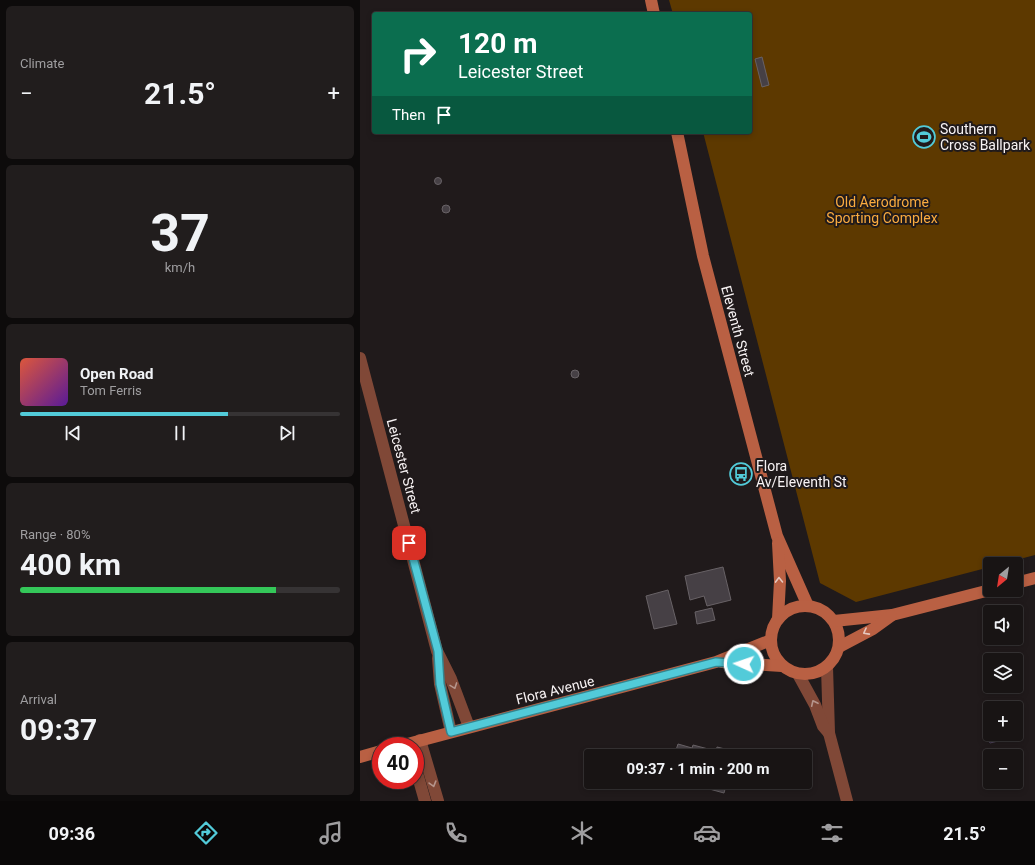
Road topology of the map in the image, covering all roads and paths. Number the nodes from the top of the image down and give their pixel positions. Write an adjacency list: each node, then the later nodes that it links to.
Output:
1 (651, 0): 2 (main road)
2 (654, 12)
3 (677, 134): 5 (main road, Eleventh Street)
4 (360, 358): 15 (street, Leicester Street)
5 (777, 536): 9 (main road, Eleventh Street); 11 (main road, Eleventh Street, one-way to 5)
6 (1035, 578): 7 (main road)
7 (1023, 581)
8 (983, 592): 10 (main road)
9 (808, 606): 11 (main road); 12 (main road)
10 (892, 615): 12 (main road); 14 (main road, one-way to 14)
11 (778, 619): 13 (main road)
12 (834, 621): 14 (main road)
13 (771, 640): 16 (main road, Flora Avenue); 17 (main road)
14 (839, 647): 18 (main road)
15 (438, 651): 20 (street, Leicester Street, one-way to 20); 21 (street, Leicester Street)
16 (716, 662): 17 (main road, Flora Avenue); 20 (main road, Flora Avenue)
17 (782, 666): 19 (main road)
18 (827, 667): 19 (main road); 22 (street)
19 (798, 674): 22 (street, one-way to 19)
20 (469, 727): 21 (main road, Flora Avenue)
21 (451, 732): 23 (main road, Flora Avenue)
22 (829, 733): 30 (street)
23 (424, 740)
24 (372, 754): 25 (main road)
25 (360, 757)
26 (424, 772): 29 (street, one-way to 29)
27 (421, 789): 28 (street)
28 (424, 801)
29 (438, 801)
30 (847, 801)

